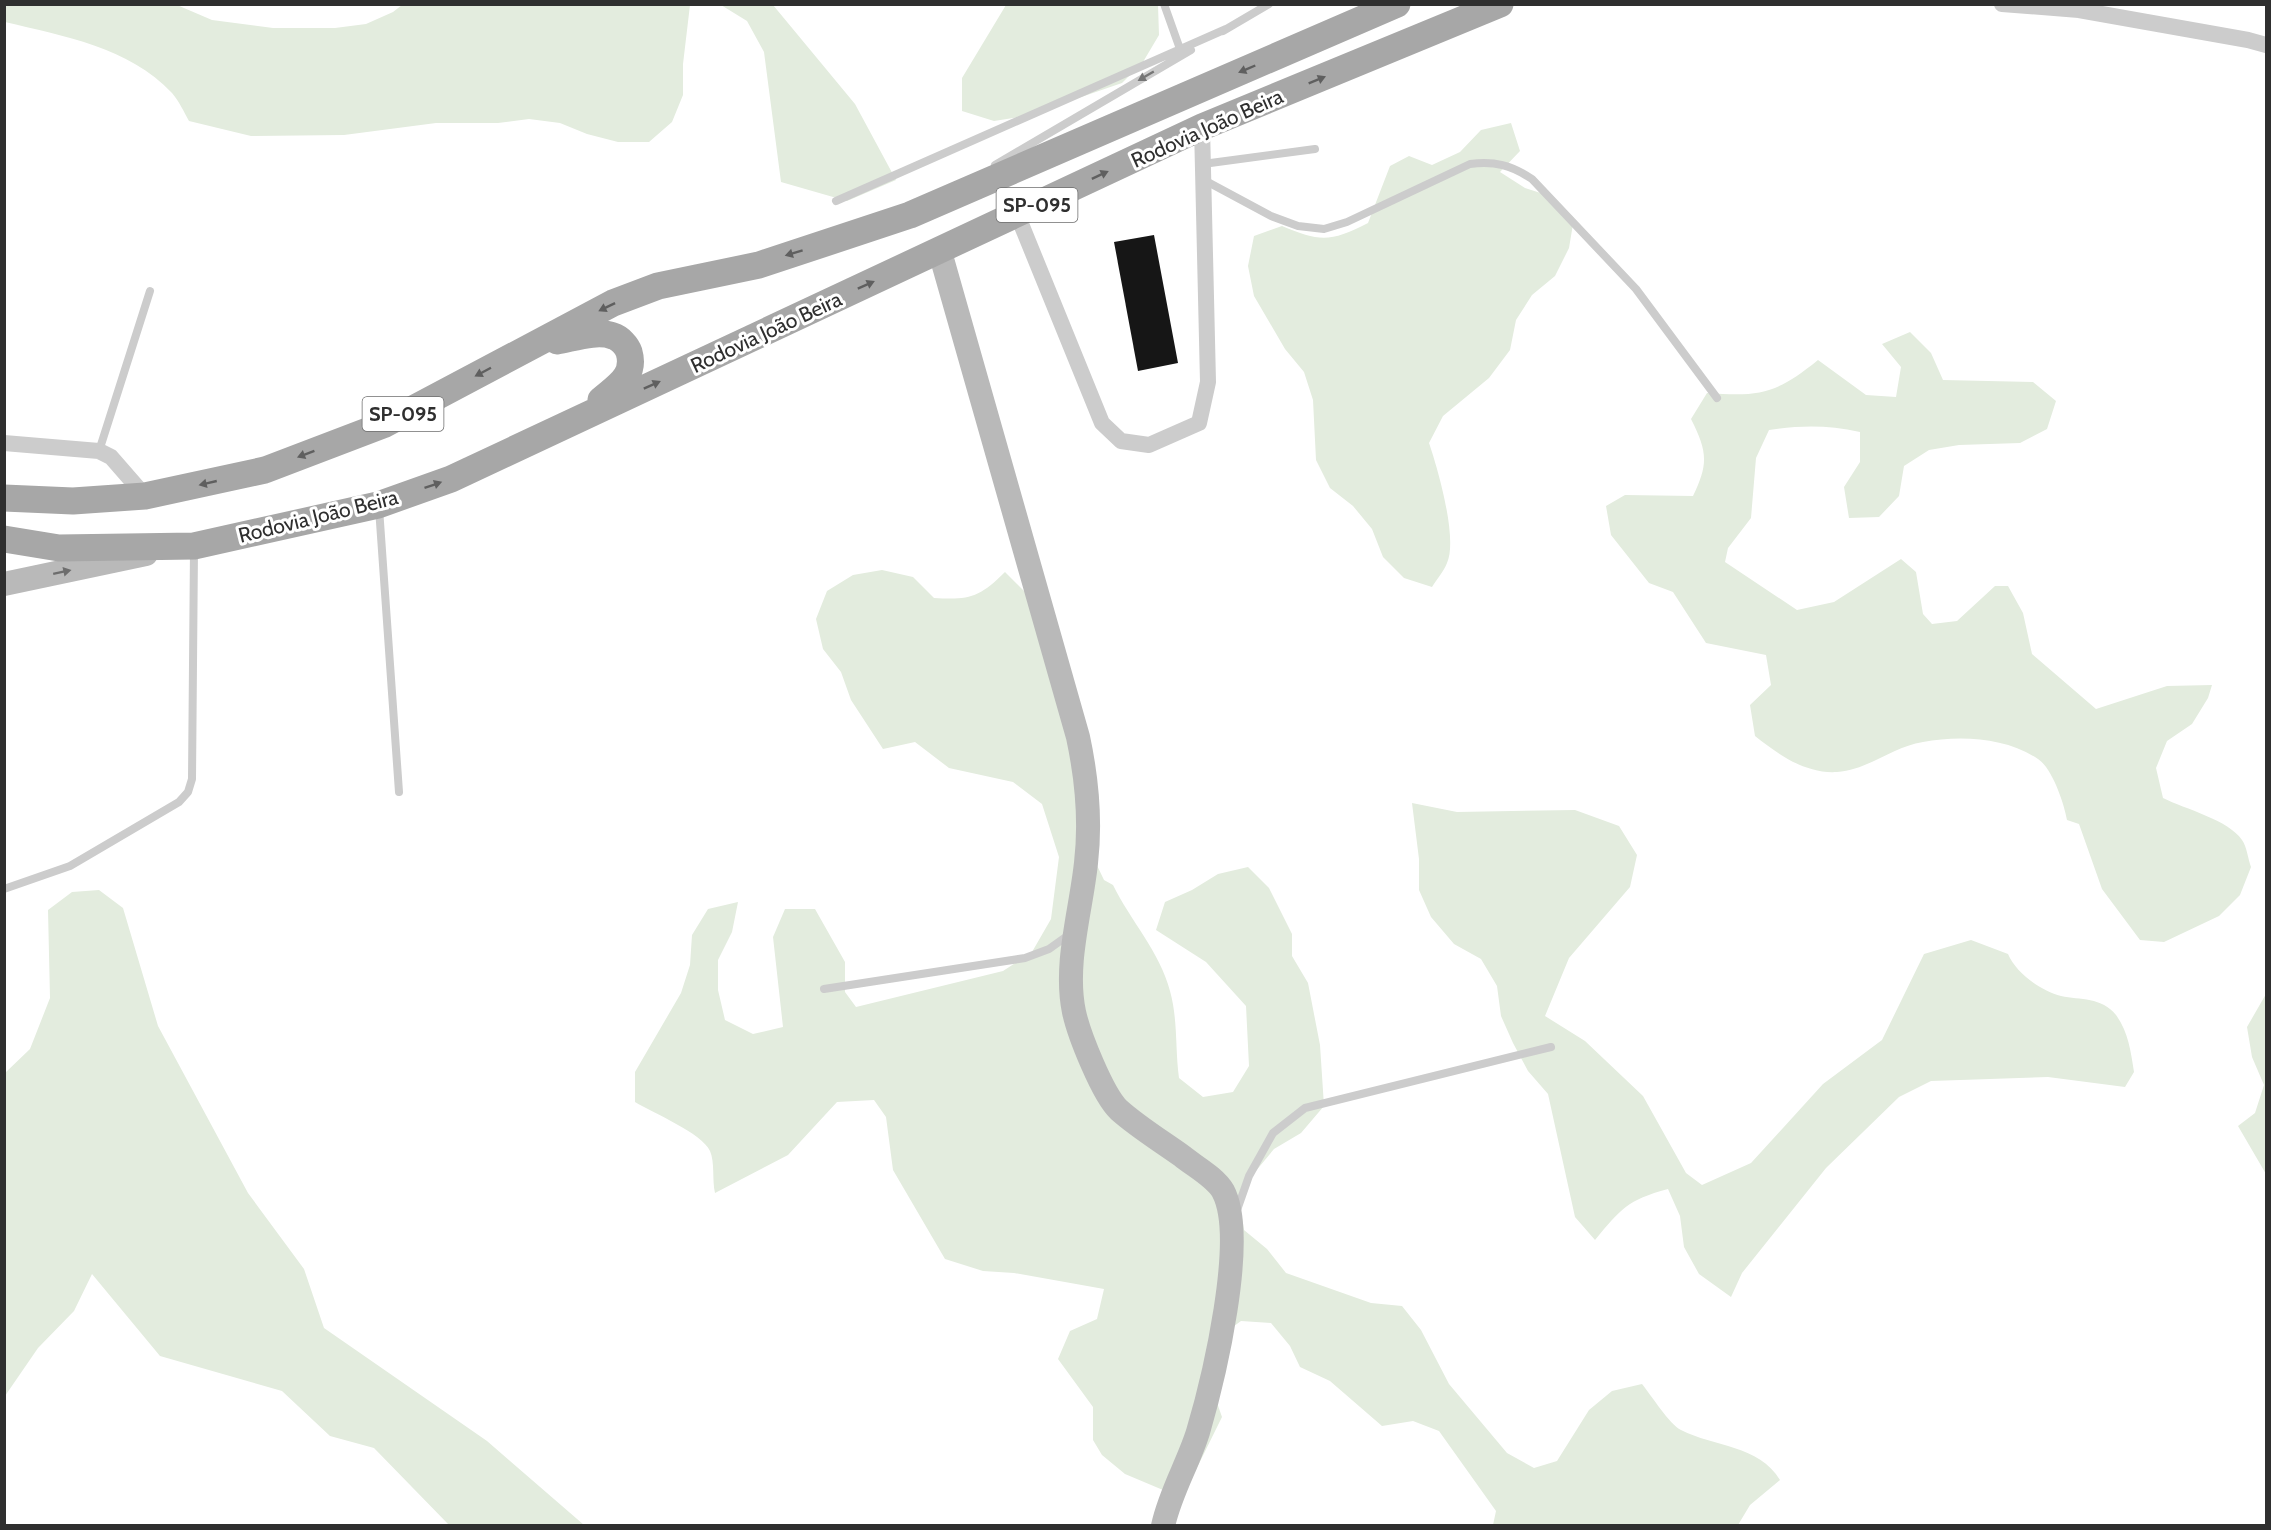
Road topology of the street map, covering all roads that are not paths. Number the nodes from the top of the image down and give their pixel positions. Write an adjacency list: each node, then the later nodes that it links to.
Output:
1 (1164, 4): 8 (lane)
2 (1269, 4): 6 (lane)
3 (1397, 4): 14 (main road, Rodovia João Beira / SP-095, one-way to 14)
4 (1500, 4): 9 (main road, Rodovia João Beira / SP-095, one-way to 4)
5 (2002, 4): 7 (street)
6 (1226, 29): 8 (lane); 14 (lane, one-way to 14)
7 (2266, 45)
8 (1180, 50): 12 (lane)
9 (1202, 127): 11 (street); 13 (main road, Rodovia João Beira / SP-095, one-way to 9)
10 (1315, 148): 11 (lane)
11 (1203, 172): 13 (street); 18 (lane)
12 (836, 201)
13 (1017, 214): 15 (main road, Rodovia João Beira / SP-095)
14 (910, 215): 17 (main road, Rodovia João Beira / SP-095, one-way to 17)
15 (939, 252): 19 (main road, Rodovia João Beira / SP-095, one-way to 15); 30 (street)
16 (150, 291): 21 (lane)
17 (534, 345): 19 (main road); 22 (main road, Rodovia João Beira / SP-095, one-way to 22)
18 (1717, 398)
19 (579, 418): 24 (main road, Rodovia João Beira / SP-095, one-way to 19)
20 (4, 443): 21 (street)
21 (99, 451): 22 (street)
22 (146, 496): 23 (main road, Rodovia João Beira / SP-095)
23 (4, 498)
24 (378, 504): 26 (main road, Rodovia João Beira / SP-095); 28 (lane)
25 (4, 540): 26 (main road, Rodovia João Beira / SP-095)
26 (184, 547): 27 (street, one-way to 26); 29 (lane)
27 (4, 584)
28 (399, 792)
29 (4, 889)
30 (1077, 929): 31 (lane); 33 (street)
31 (824, 988)
32 (1551, 1047): 33 (lane)
33 (1232, 1225): 34 (street)
34 (1163, 1526)

